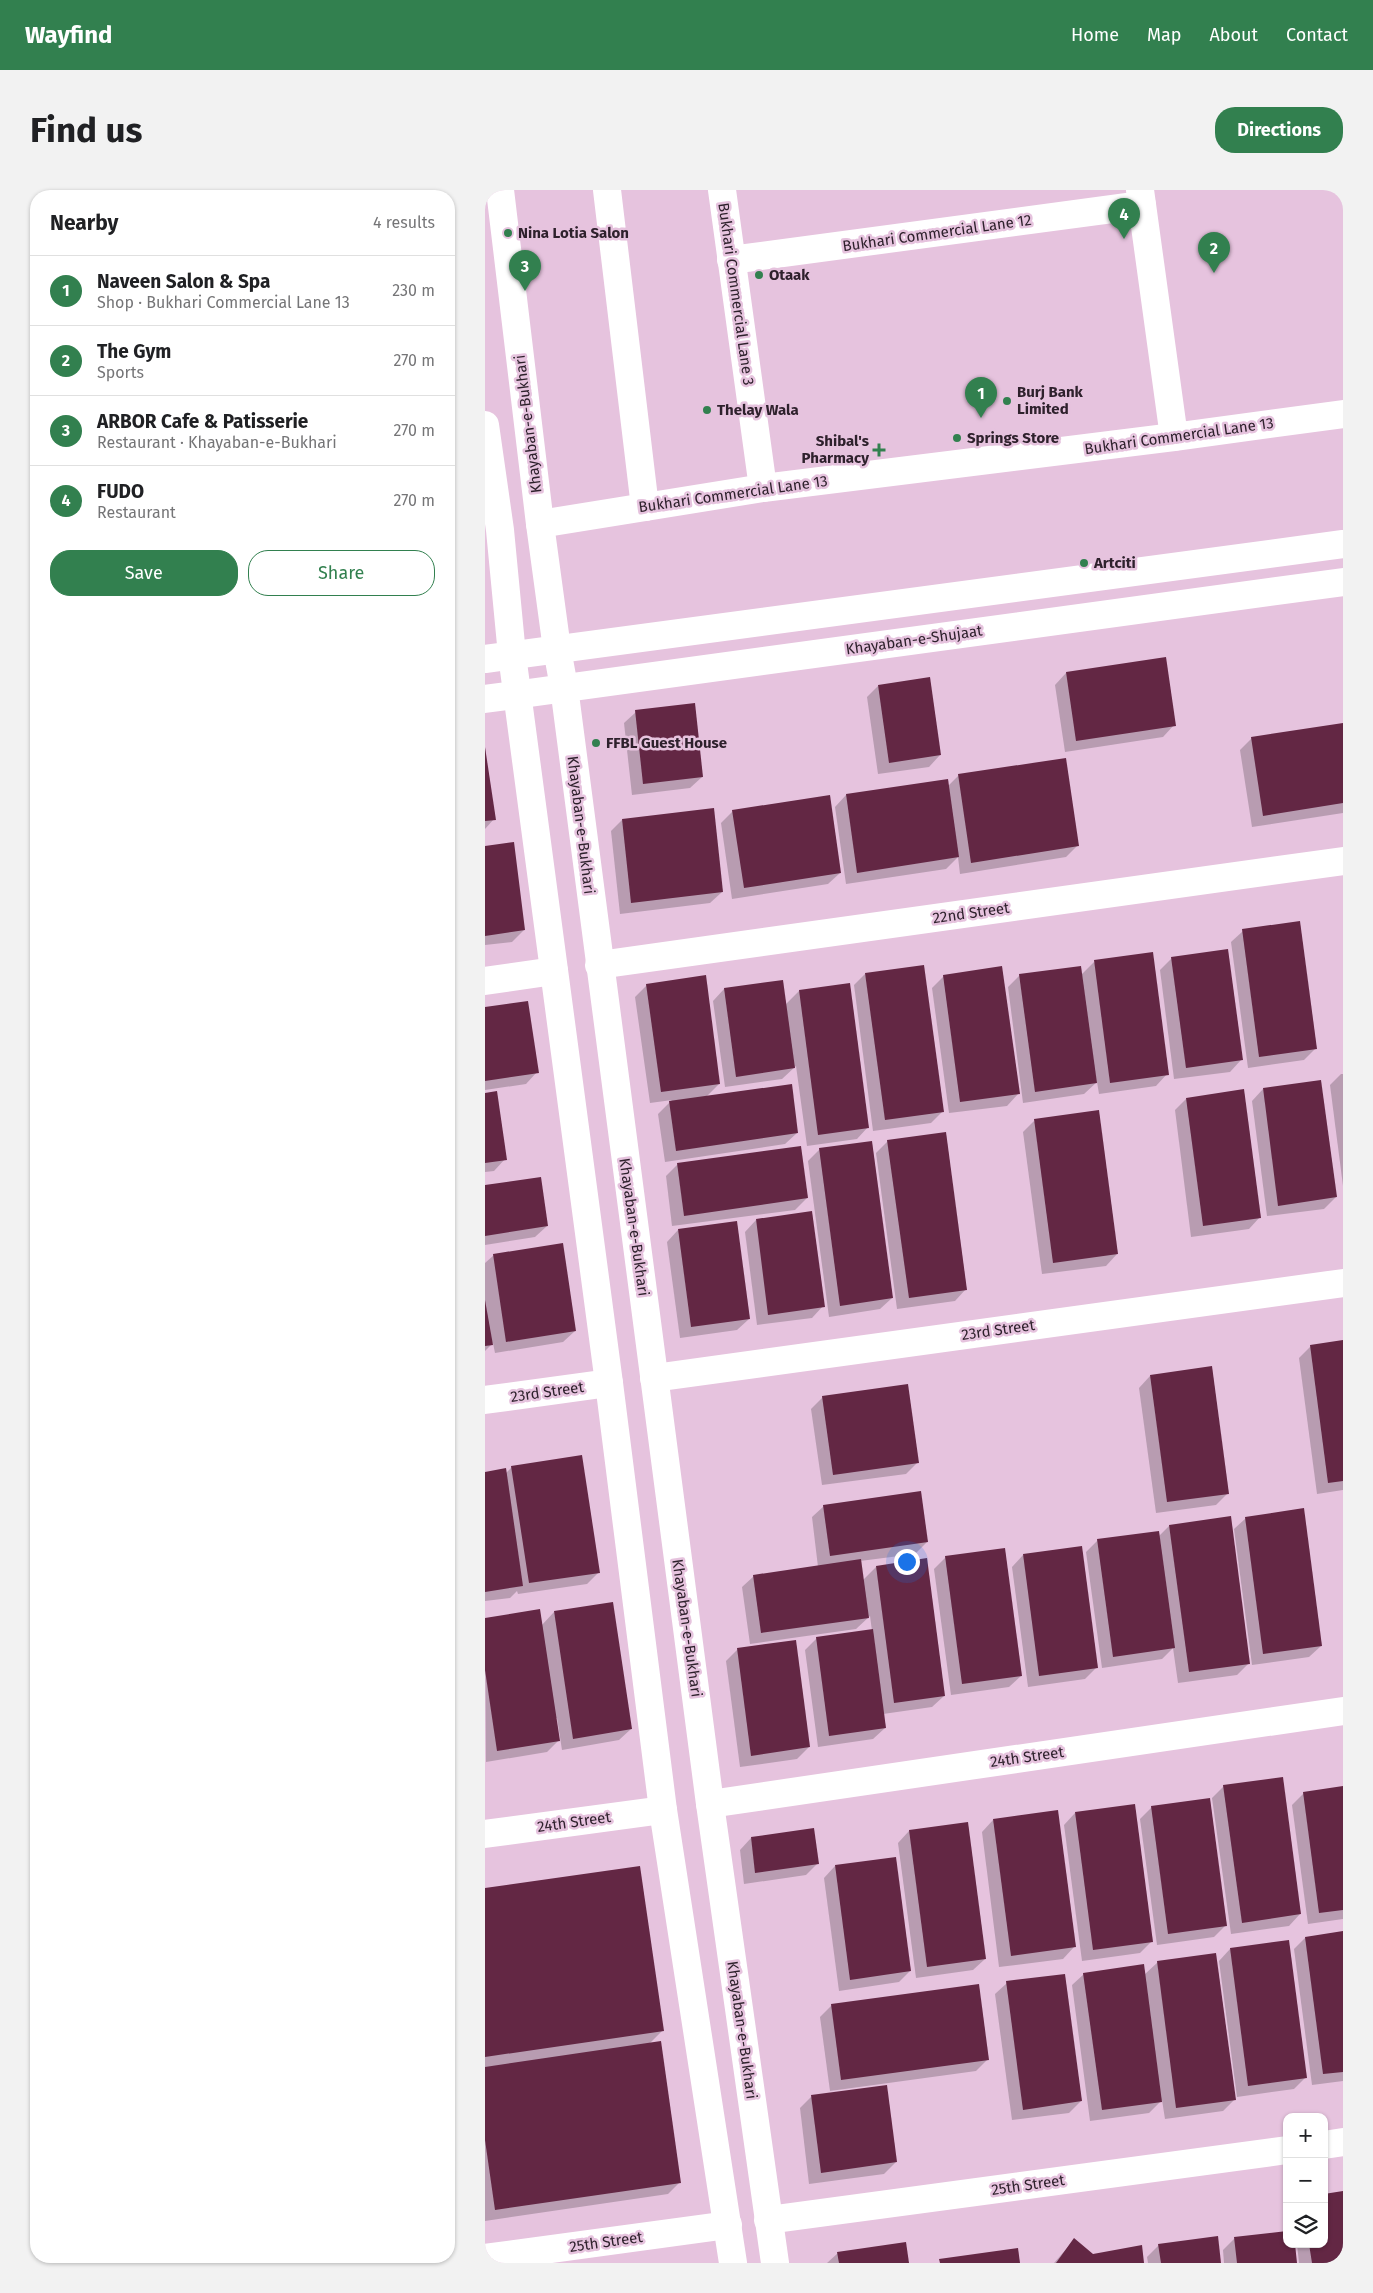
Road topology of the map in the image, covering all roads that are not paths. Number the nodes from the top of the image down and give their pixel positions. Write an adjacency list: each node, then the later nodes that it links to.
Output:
1 (500, 190): 11 (street, Khayaban-e-Bukhari)
2 (607, 190): 10 (street)
3 (721, 190): 5 (street, Bukhari Commercial Lane 3)
4 (1141, 197): 5 (street, Bukhari Commercial Lane 12); 8 (street)
5 (731, 260): 9 (street, Bukhari Commercial Lane 3)
6 (1343, 414): 8 (street, Bukhari Commercial Lane 13)
7 (485, 425): 12 (street)
8 (1175, 437): 9 (street, Bukhari Commercial Lane 13)
9 (763, 488): 10 (street, Bukhari Commercial Lane 13)
10 (645, 507): 11 (street, Bukhari Commercial Lane 13)
11 (540, 524): 15 (street, Khayaban-e-Bukhari)
12 (493, 531): 16 (street)
13 (1343, 544): 15 (street)
14 (1343, 582): 18 (street, Khayaban-e-Shujaat)
15 (557, 649): 16 (street); 18 (street, Khayaban-e-Bukhari)
16 (512, 655): 17 (street); 19 (street)
17 (485, 659)
18 (564, 687): 19 (street, Khayaban-e-Shujaat); 22 (street, Khayaban-e-Bukhari)
19 (517, 694): 20 (street, Khayaban-e-Shujaat); 23 (street)
20 (485, 699)
21 (1343, 861): 22 (street, 22nd Street)
22 (599, 965): 26 (street, Khayaban-e-Bukhari)
23 (554, 971): 24 (street); 27 (street)
24 (485, 981)
25 (1343, 1283): 26 (street, 23rd Street)
26 (654, 1378): 30 (street, Khayaban-e-Bukhari)
27 (609, 1383): 28 (street, 23rd Street); 31 (street)
28 (485, 1400)
29 (1343, 1711): 30 (street, 24th Street)
30 (710, 1804): 36 (street, Khayaban-e-Bukhari)
31 (663, 1810): 32 (street, 24th Street); 37 (street)
32 (485, 1834)
33 (1343, 2142): 34 (street)
34 (1328, 2144)
35 (1283, 2151): 36 (street, 25th Street)
36 (768, 2220): 40 (street, Khayaban-e-Bukhari)
37 (728, 2225): 38 (street, 25th Street); 39 (street)
38 (485, 2258)
39 (733, 2263)
40 (775, 2263)

